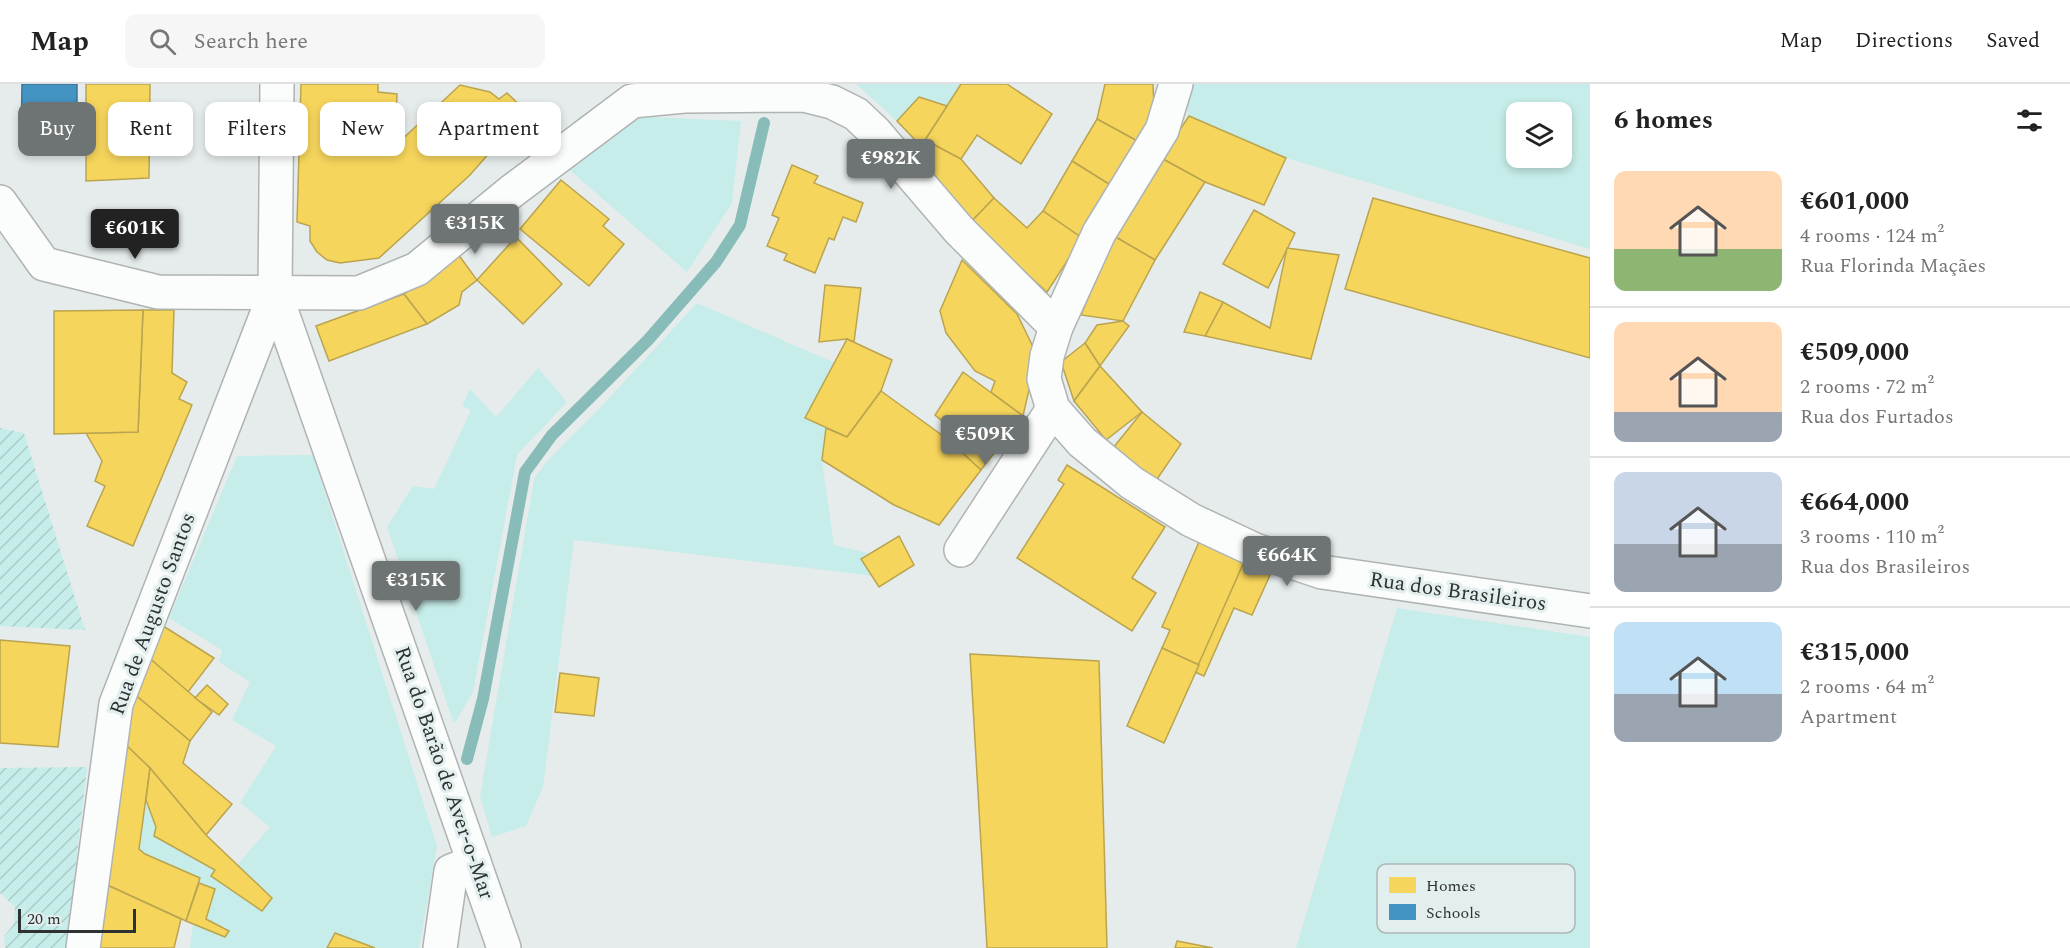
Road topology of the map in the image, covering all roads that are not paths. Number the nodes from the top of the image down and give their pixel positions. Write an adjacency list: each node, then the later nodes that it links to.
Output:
1 (277, 84): 5 (street)
2 (1176, 84): 6 (street)
3 (634, 92): 5 (street); 6 (street)
4 (0, 201): 5 (street)
5 (275, 293): 10 (street, Rua do Barão de Aver-o-Mar); 11 (street, Rua de Augusto Santos)
6 (1056, 327): 7 (street)
7 (1053, 410): 8 (street); 9 (street, Rua dos Brasileiros)
8 (961, 550)
9 (1590, 611)
10 (474, 862): 12 (street); 13 (street, Rua do Barão de Aver-o-Mar)
11 (83, 948)
12 (440, 948)
13 (504, 948)

